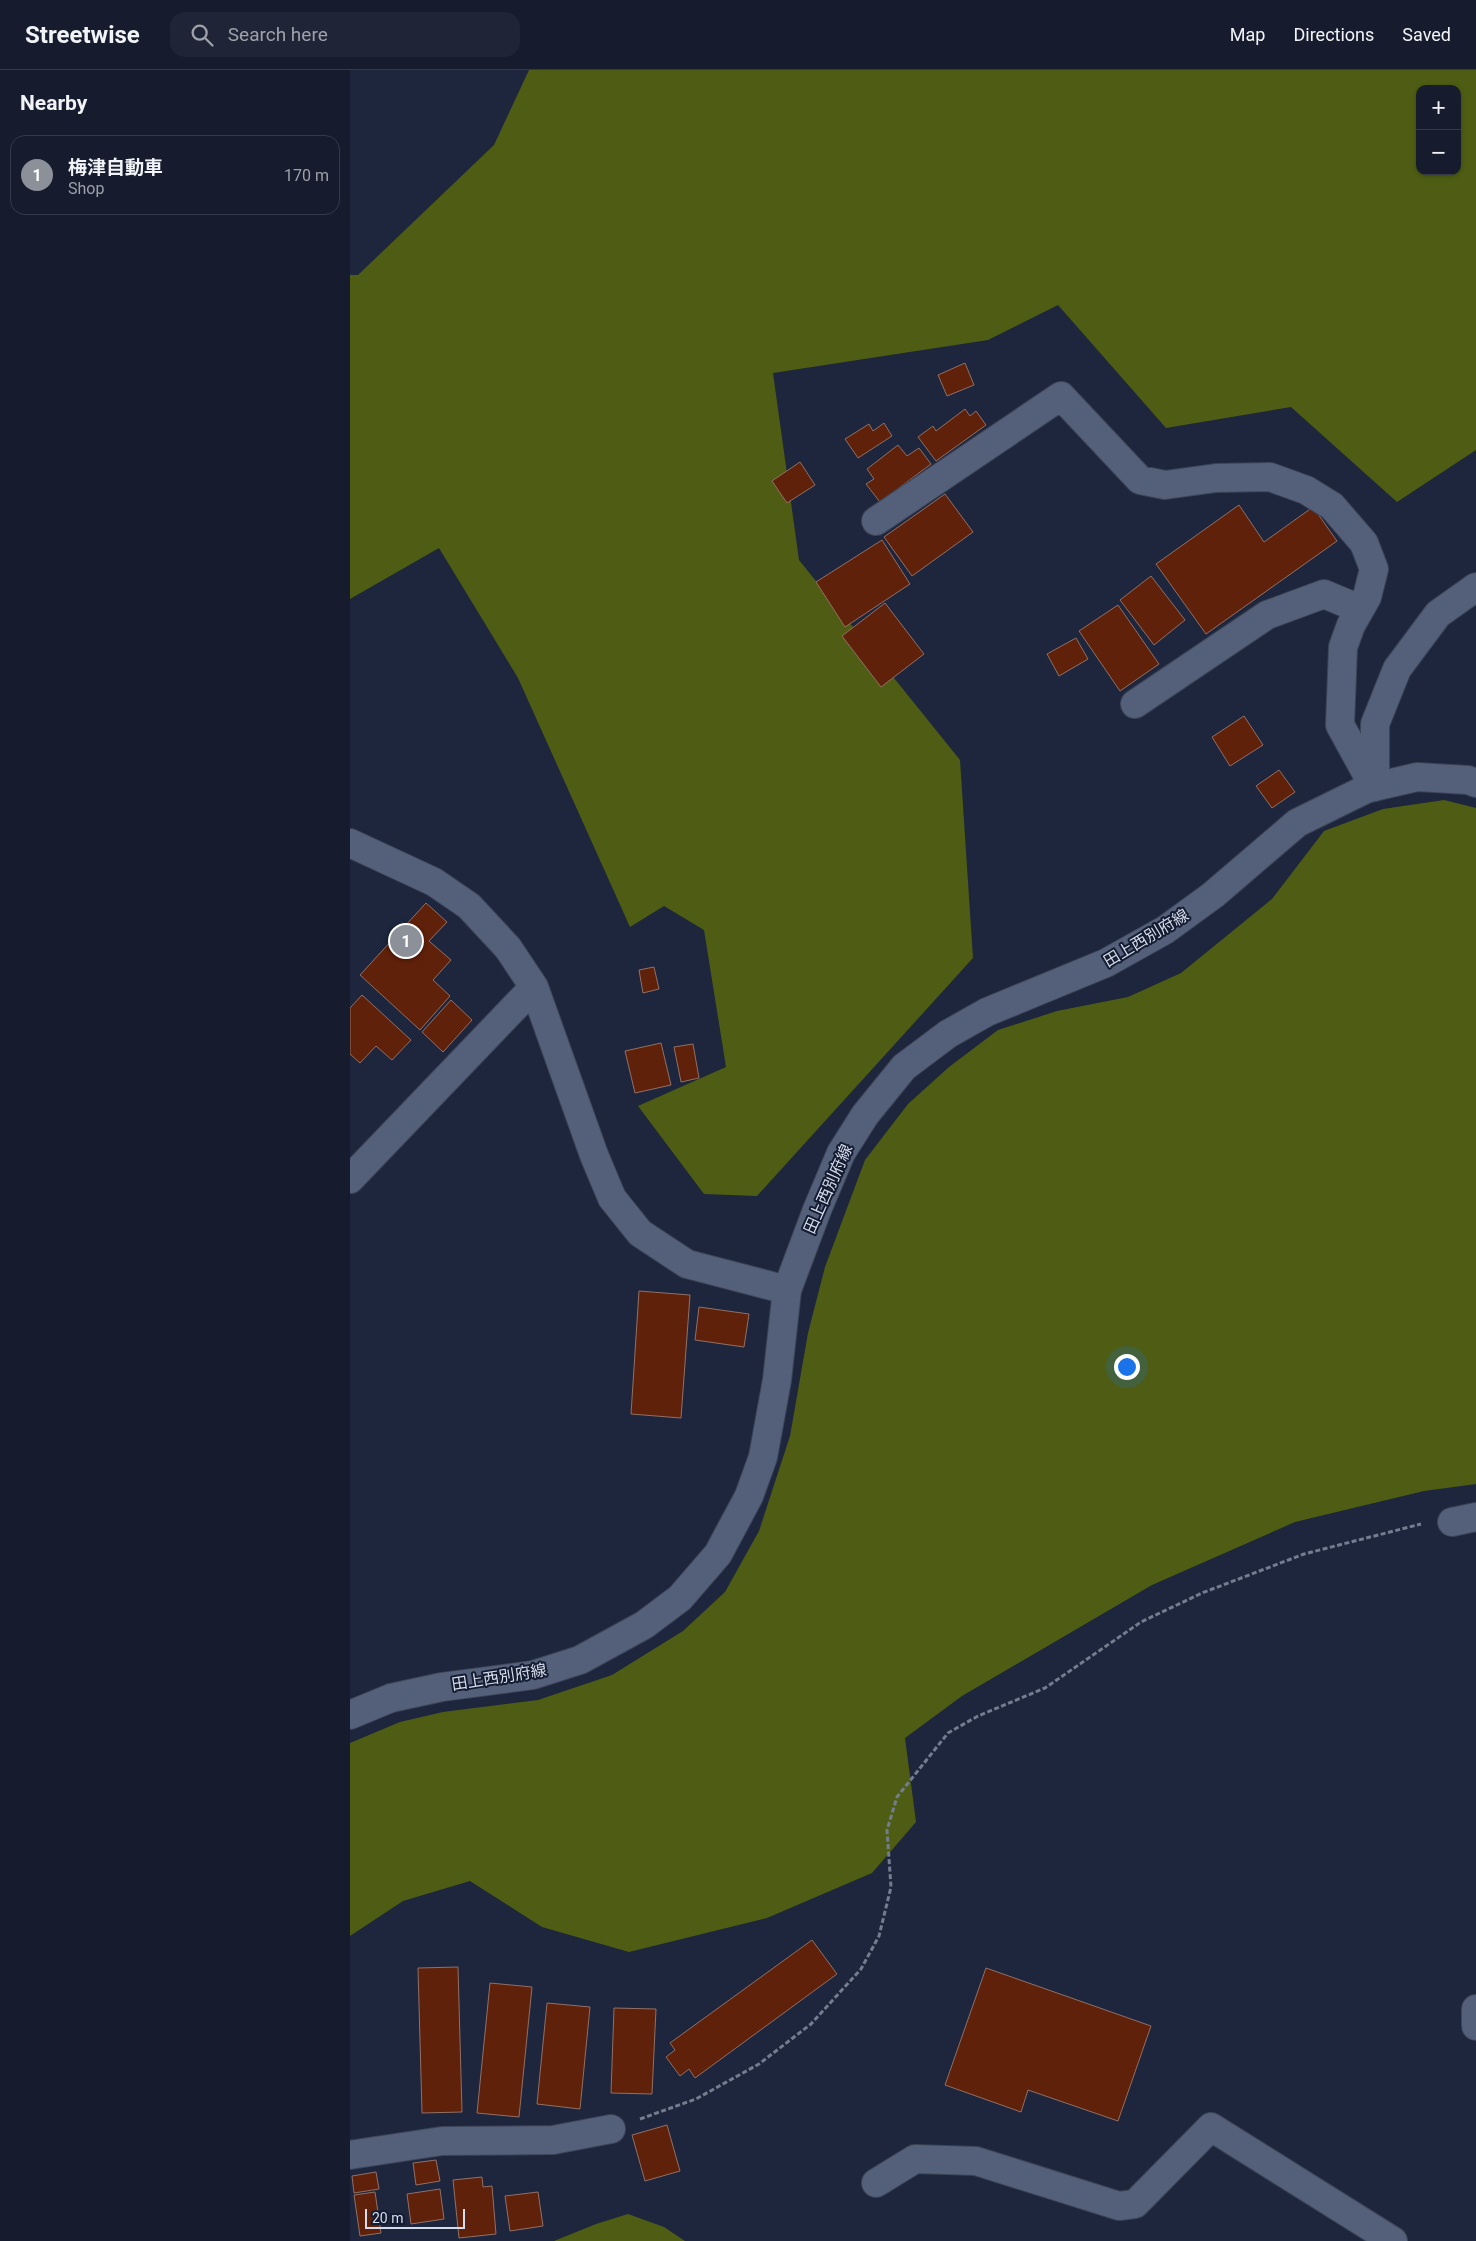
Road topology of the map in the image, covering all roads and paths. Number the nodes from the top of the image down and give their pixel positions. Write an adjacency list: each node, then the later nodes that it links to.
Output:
1 (876, 521): 3 (street)
2 (1476, 587): 6 (street)
3 (1360, 609): 4 (street); 6 (street)
4 (1135, 704)
5 (1476, 783): 6 (street, 田上西別府線)
6 (1374, 787): 10 (street, 田上西別府線)
7 (350, 843): 8 (street)
8 (534, 987): 9 (street); 10 (street)
9 (350, 1179)
10 (787, 1290): 12 (street, 田上西別府線)
11 (1464, 1519): 15 (path)
12 (350, 1716)
13 (1476, 2009): 14 (street)
14 (1476, 2026)
15 (611, 2129): 16 (street)
16 (350, 2155)
17 (876, 2183): 18 (street)
18 (1393, 2241)

